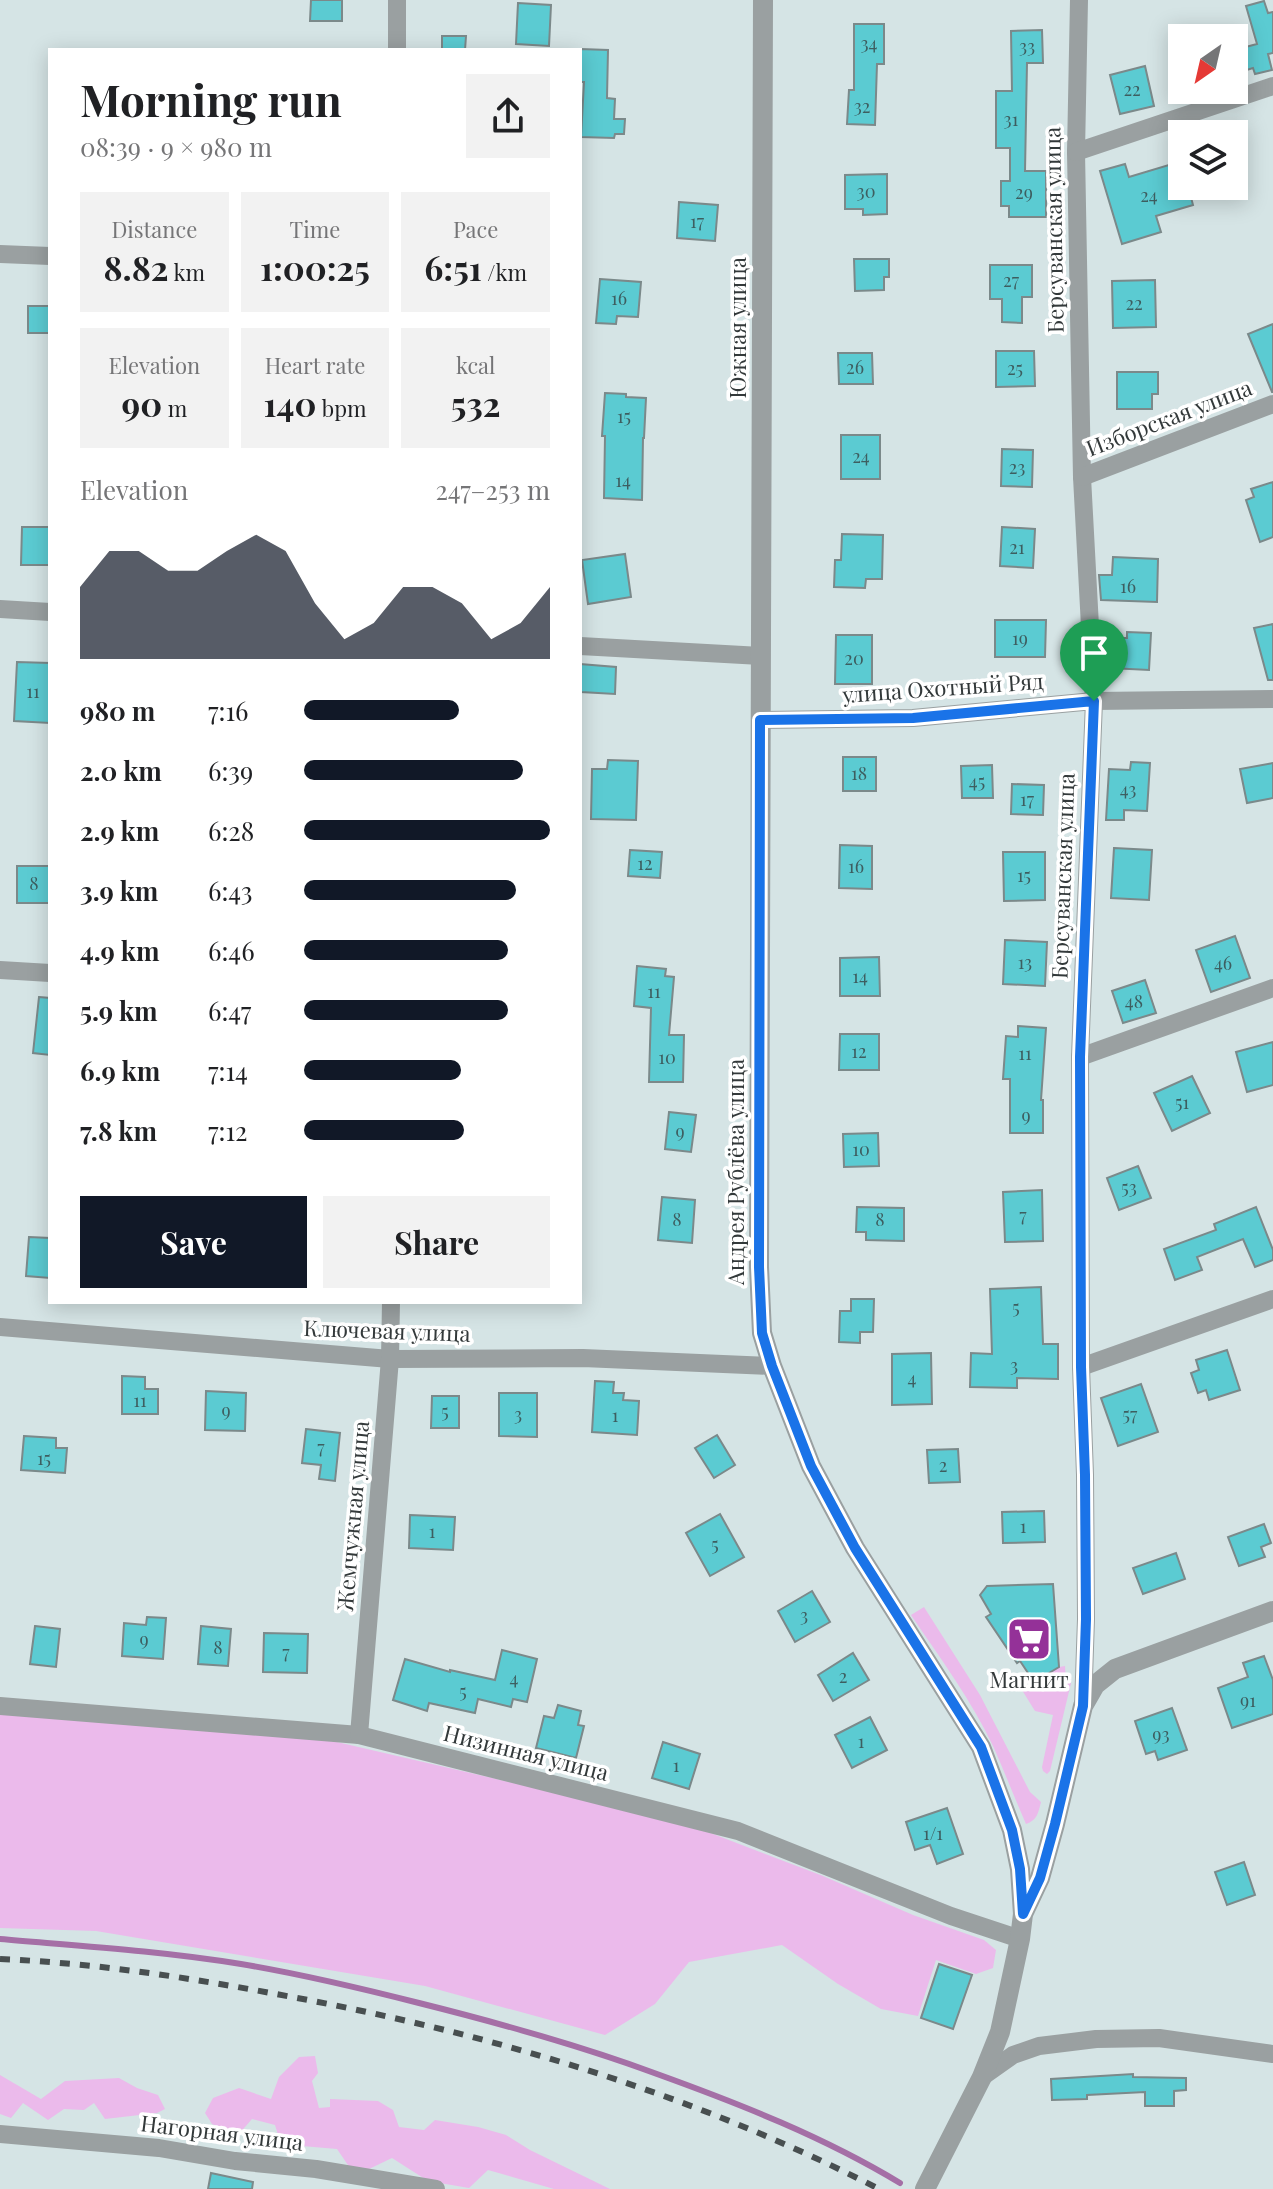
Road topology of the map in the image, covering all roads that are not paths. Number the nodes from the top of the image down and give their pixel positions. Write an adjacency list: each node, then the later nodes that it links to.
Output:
1 (397, 0): 4 (street)
2 (763, 0): 14 (street, Южная улица)
3 (1079, 0): 6 (street, Берсуванская улица)
4 (397, 48)
5 (1273, 86): 6 (street)
6 (1076, 152): 10 (street, Берсуванская улица)
7 (0, 254): 8 (street)
8 (48, 256)
9 (1273, 404): 10 (street, Изборская улица)
10 (1082, 477): 16 (street, Берсуванская улица)
11 (0, 609): 12 (street)
12 (48, 612)
13 (582, 646): 14 (street)
14 (761, 656): 17 (street, Андрея Рублёва улица)
15 (1273, 699): 16 (street, улица Охотный Ряд)
16 (1094, 701): 17 (street, улица Охотный Ряд); 21 (street, Берсуванская улица)
17 (760, 720): 26 (street, Андрея Рублёва улица)
18 (0, 970): 19 (street)
19 (48, 973)
20 (1273, 988): 21 (street)
21 (1080, 1057): 27 (street, Берсуванская улица)
22 (1273, 1299): 27 (street)
23 (391, 1304): 25 (street, Жемчужная улица)
24 (0, 1327): 25 (street, Ключевая улица)
25 (390, 1359): 26 (street, Ключевая улица); 31 (street, Жемчужная улица)
26 (772, 1366): 32 (street, Андрея Рублёва улица)
27 (1081, 1367): 30 (street, Берсуванская улица)
28 (1273, 1611): 30 (street)
29 (0, 1706): 31 (street, Низинная улица)
30 (1083, 1706): 32 (street)
31 (359, 1735): 33 (street, Низинная улица)
32 (1023, 1914): 33 (street)
33 (1020, 1939): 35 (street)
34 (1273, 2054): 35 (street)
35 (982, 2077): 38 (street)
36 (0, 2134): 37 (street, Нагорная улица)
37 (436, 2189)
38 (925, 2189)

